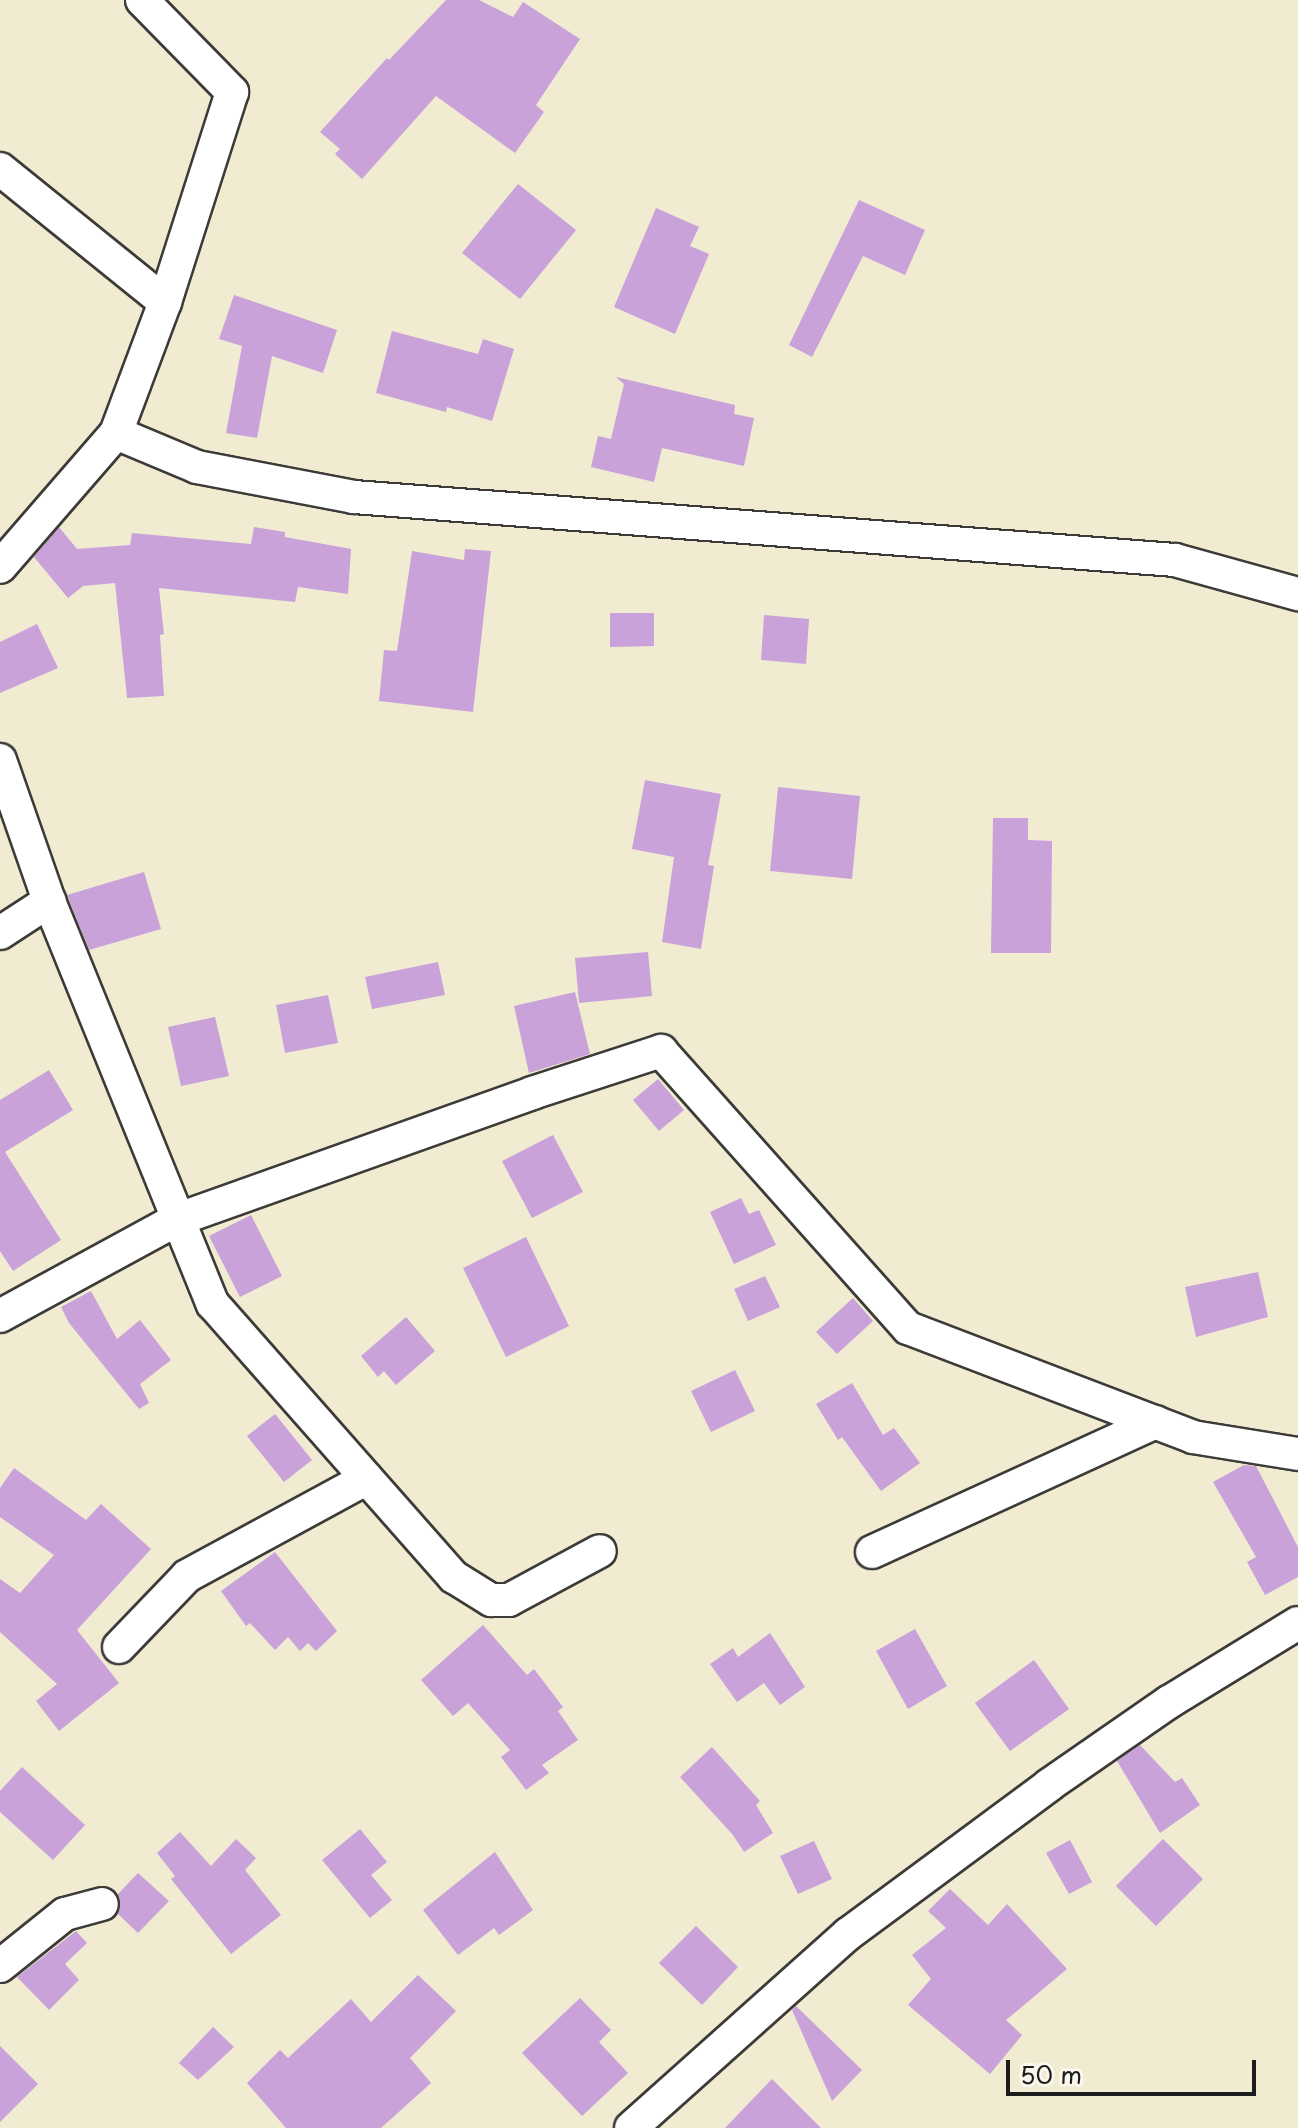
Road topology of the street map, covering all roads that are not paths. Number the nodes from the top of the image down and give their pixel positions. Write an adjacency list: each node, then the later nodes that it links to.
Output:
1 (142, 0): 3 (street)
2 (0, 169): 3 (street)
3 (165, 302): 4 (street)
4 (116, 433): 5 (street); 6 (street)
5 (0, 567)
6 (1298, 594)
7 (0, 760): 8 (street)
8 (49, 901): 9 (street); 10 (street)
9 (0, 933)
10 (176, 1220): 11 (street); 12 (street); 14 (street)
11 (0, 1316)
12 (1156, 1422): 13 (street); 16 (street)
13 (1298, 1454)
14 (366, 1479): 15 (street); 18 (street)
15 (600, 1551)
16 (872, 1552)
17 (1298, 1623): 21 (street)
18 (119, 1647)
19 (102, 1904): 20 (street)
20 (0, 1966)
21 (631, 2128)

